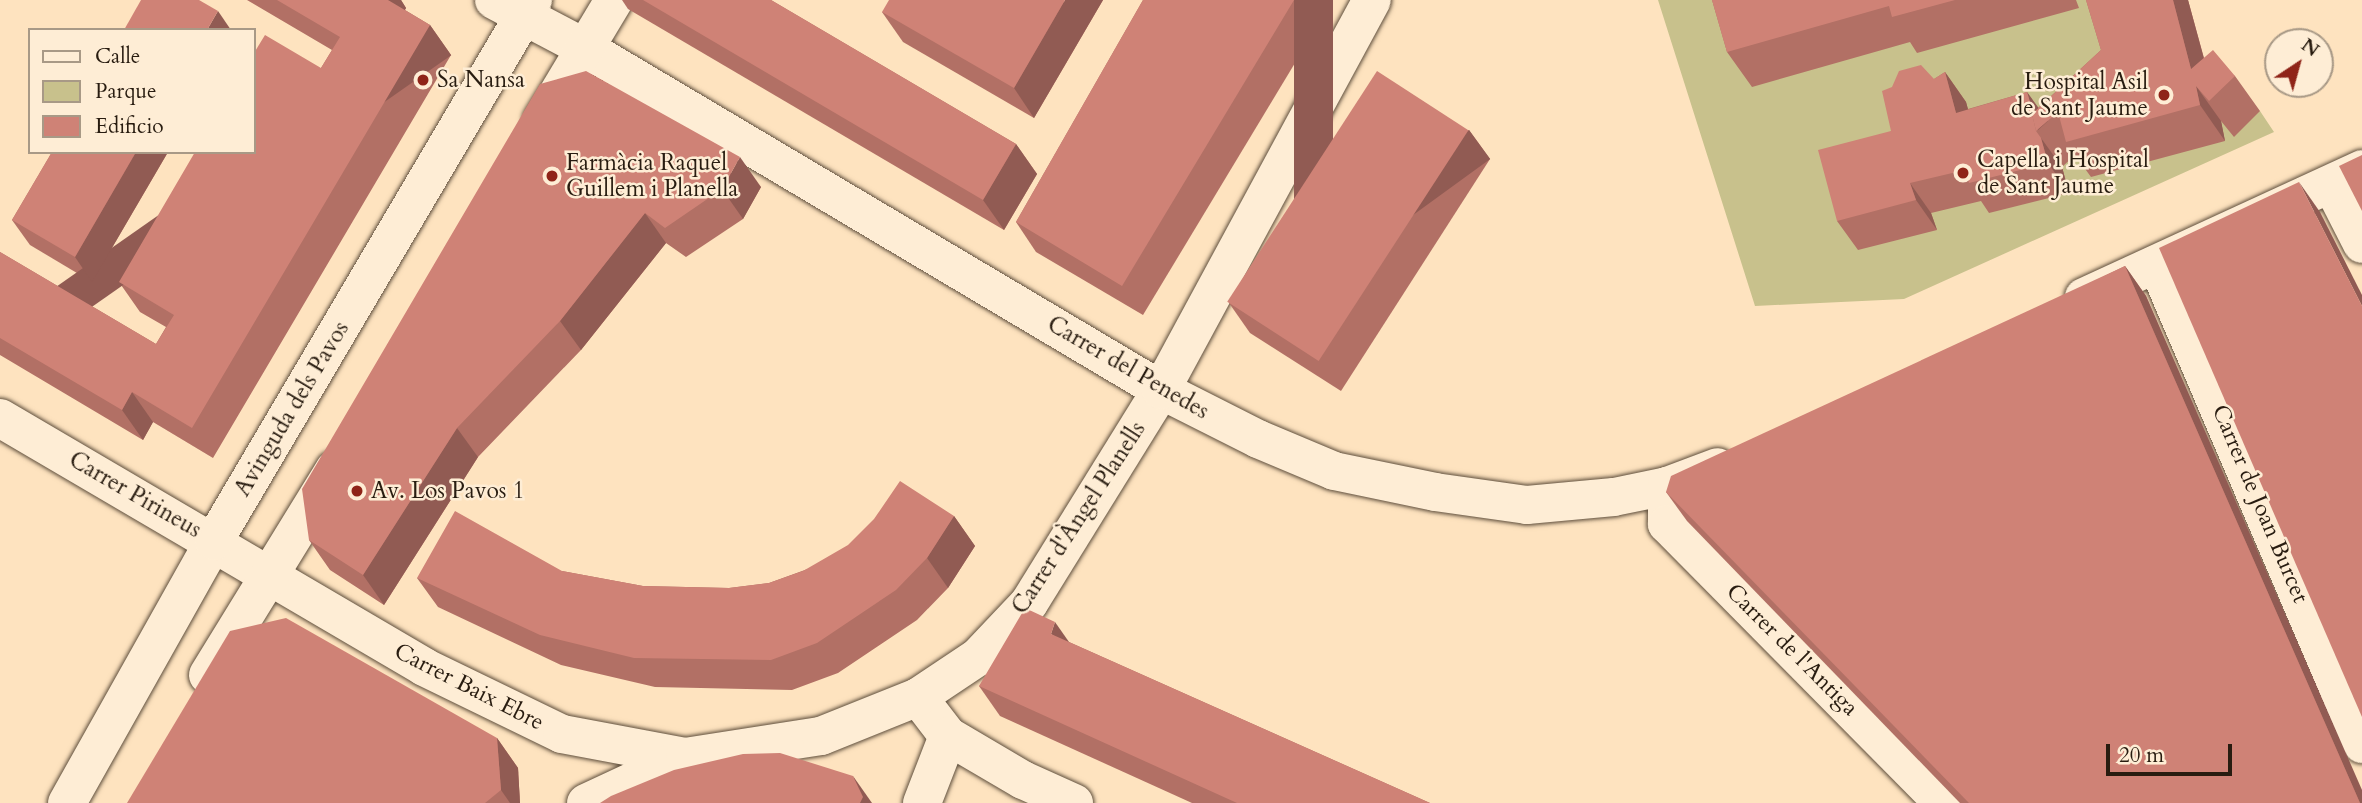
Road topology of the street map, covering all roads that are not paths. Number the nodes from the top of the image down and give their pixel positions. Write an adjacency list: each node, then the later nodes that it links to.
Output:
1 (614, 0): 4 (street)
2 (1371, 0): 10 (street, Carrer d'Àngel Planells)
3 (517, 6): 4 (street, Avinguda dels Pavos); 15 (street, Avinguda dels Pavos)
4 (585, 48): 5 (street); 10 (street, Carrer del Penedes)
5 (521, 156)
6 (2347, 177): 7 (street); 8 (street)
7 (2362, 244)
8 (2157, 264): 9 (street); 20 (street, Carrer de Joan Burcet)
9 (2049, 313)
10 (1161, 390): 14 (street, Carrer del Penedes); 17 (street, Carrer d'Àngel Planells)
11 (0, 418): 15 (street, Carrer Pirineus)
12 (349, 444): 16 (street)
13 (1737, 458): 14 (street, Carrer del Penedes)
14 (1667, 486): 26 (street, Carrer de l'Antiga)
15 (214, 541): 16 (street, Carrer Pirineus); 22 (street, Avinguda dels Pavos)
16 (268, 576): 18 (street); 21 (street, Carrer Baix Ebre)
17 (918, 697): 19 (street); 21 (street, Carrer d'Àngel Planells)
18 (189, 707)
19 (948, 736): 24 (street); 25 (street)
20 (2362, 744)
21 (685, 757): 23 (street, Carrer d'Àngel Planells)
22 (66, 803)
23 (586, 803)
24 (922, 803)
25 (1074, 803)
26 (1943, 803)

